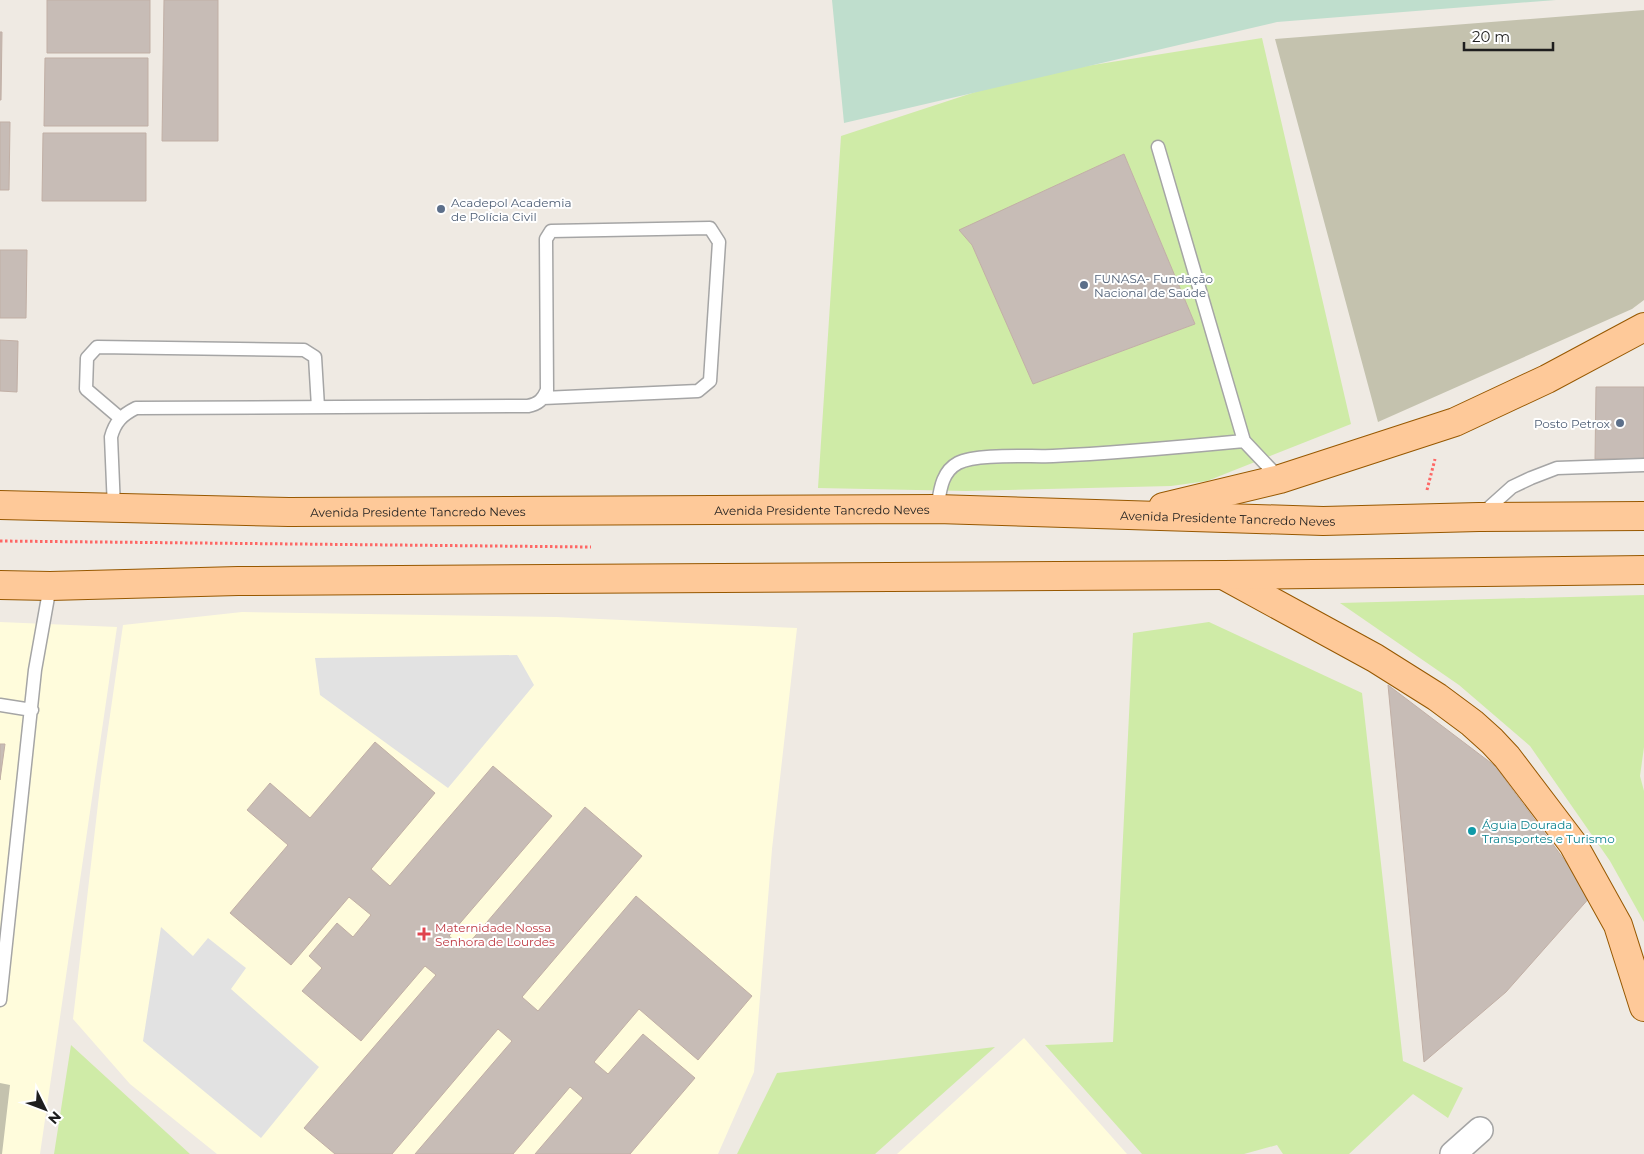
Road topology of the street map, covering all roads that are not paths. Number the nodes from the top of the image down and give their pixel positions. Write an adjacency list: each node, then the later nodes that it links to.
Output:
1 (1158, 147): 6 (lane)
2 (1644, 327): 8 (main road)
3 (543, 398): 3 (lane); 4 (lane)
4 (318, 407): 5 (lane); 5 (lane)
5 (120, 418): 10 (lane)
6 (1244, 441): 8 (lane); 11 (lane)
7 (1644, 465): 14 (lane)
8 (1280, 479): 12 (main road)
9 (0, 505): 10 (main road, Avenida Presidente Tancredo Neves)
10 (114, 508): 11 (main road, Avenida Presidente Tancredo Neves)
11 (937, 510): 12 (main road, Avenida Presidente Tancredo Neves)
12 (1126, 516): 14 (main road, Avenida Presidente Tancredo Neves)
13 (1644, 516): 14 (main road, Avenida Presidente Tancredo Neves)
14 (1479, 517)
15 (1644, 570): 16 (main road)
16 (1224, 576): 18 (main road); 22 (main road)
17 (0, 585): 18 (main road)
18 (50, 586): 20 (lane)
19 (0, 706): 20 (lane)
20 (32, 710): 21 (lane)
21 (0, 1000)
22 (1644, 1006)
23 (1480, 1130): 24 (street)
24 (1453, 1154)

